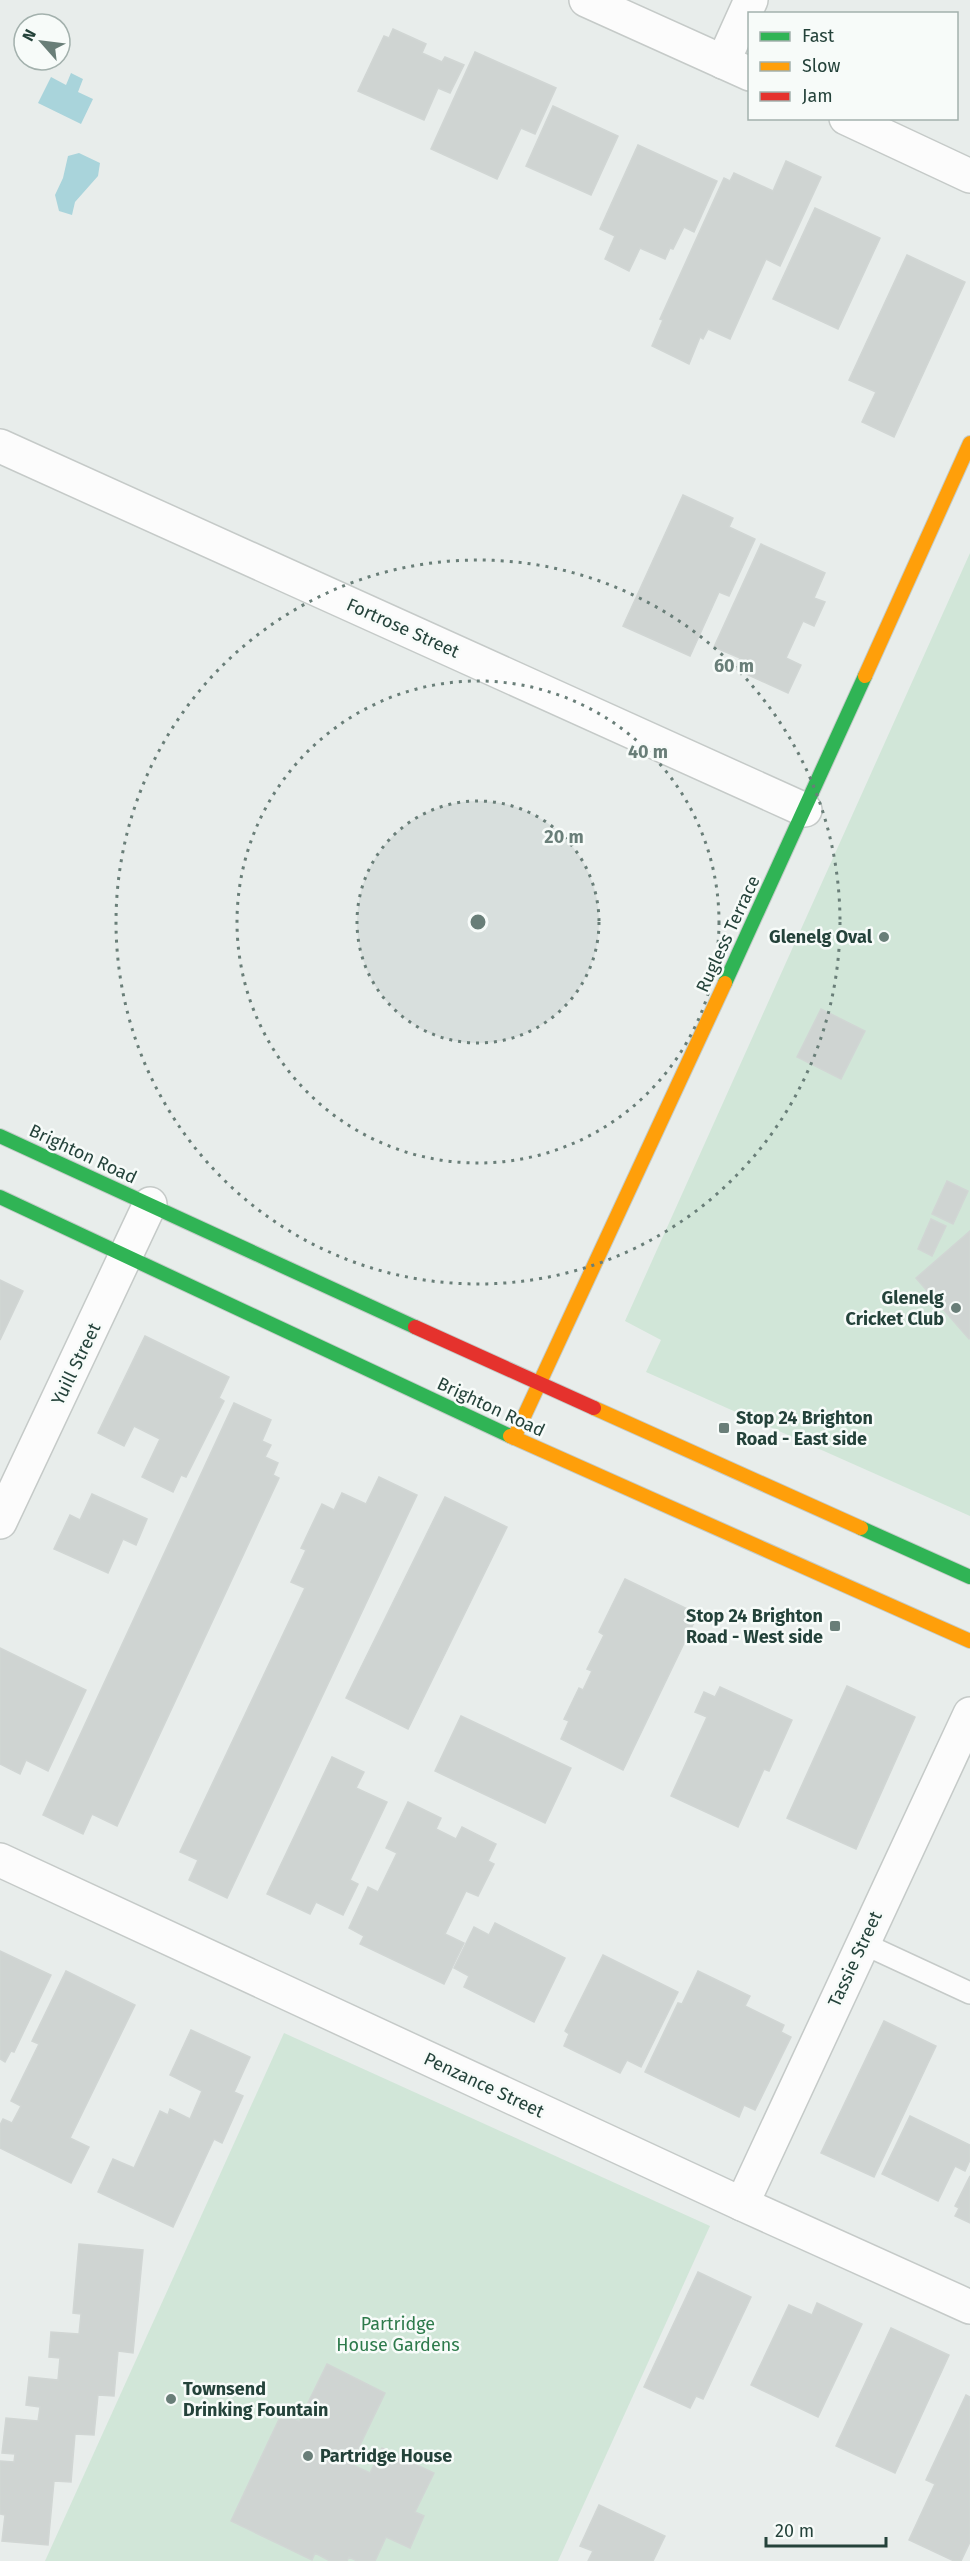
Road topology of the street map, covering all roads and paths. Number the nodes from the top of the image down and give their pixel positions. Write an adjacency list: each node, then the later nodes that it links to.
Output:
1 (586, 0): 3 (street)
2 (748, 14): 3 (street)
3 (736, 68)
4 (850, 120): 5 (street)
5 (970, 176)
6 (970, 443): 8 (main road, Rugless Terrace)
7 (0, 446): 8 (street, Fortrose Street)
8 (805, 810): 13 (main road, Rugless Terrace)
9 (0, 1136): 11 (main road, Brighton Road)
10 (0, 1197): 12 (main road, Brighton Road)
11 (150, 1204): 12 (street, Yuill Street); 13 (main road, Brighton Road)
12 (128, 1255): 14 (main road, Brighton Road); 15 (street, Yuill Street)
13 (538, 1383): 14 (main road, Rugless Terrace); 16 (main road, Brighton Road)
14 (514, 1438): 17 (main road, Brighton Road)
15 (0, 1522)
16 (970, 1577)
17 (970, 1641)
18 (970, 1714): 20 (street, Tassie Street)
19 (0, 1860): 22 (street, Penzance Street)
20 (862, 1943): 21 (lane); 22 (street, Tassie Street)
21 (970, 1993)
22 (742, 2204): 23 (street, Penzance Street)
23 (970, 2307)

